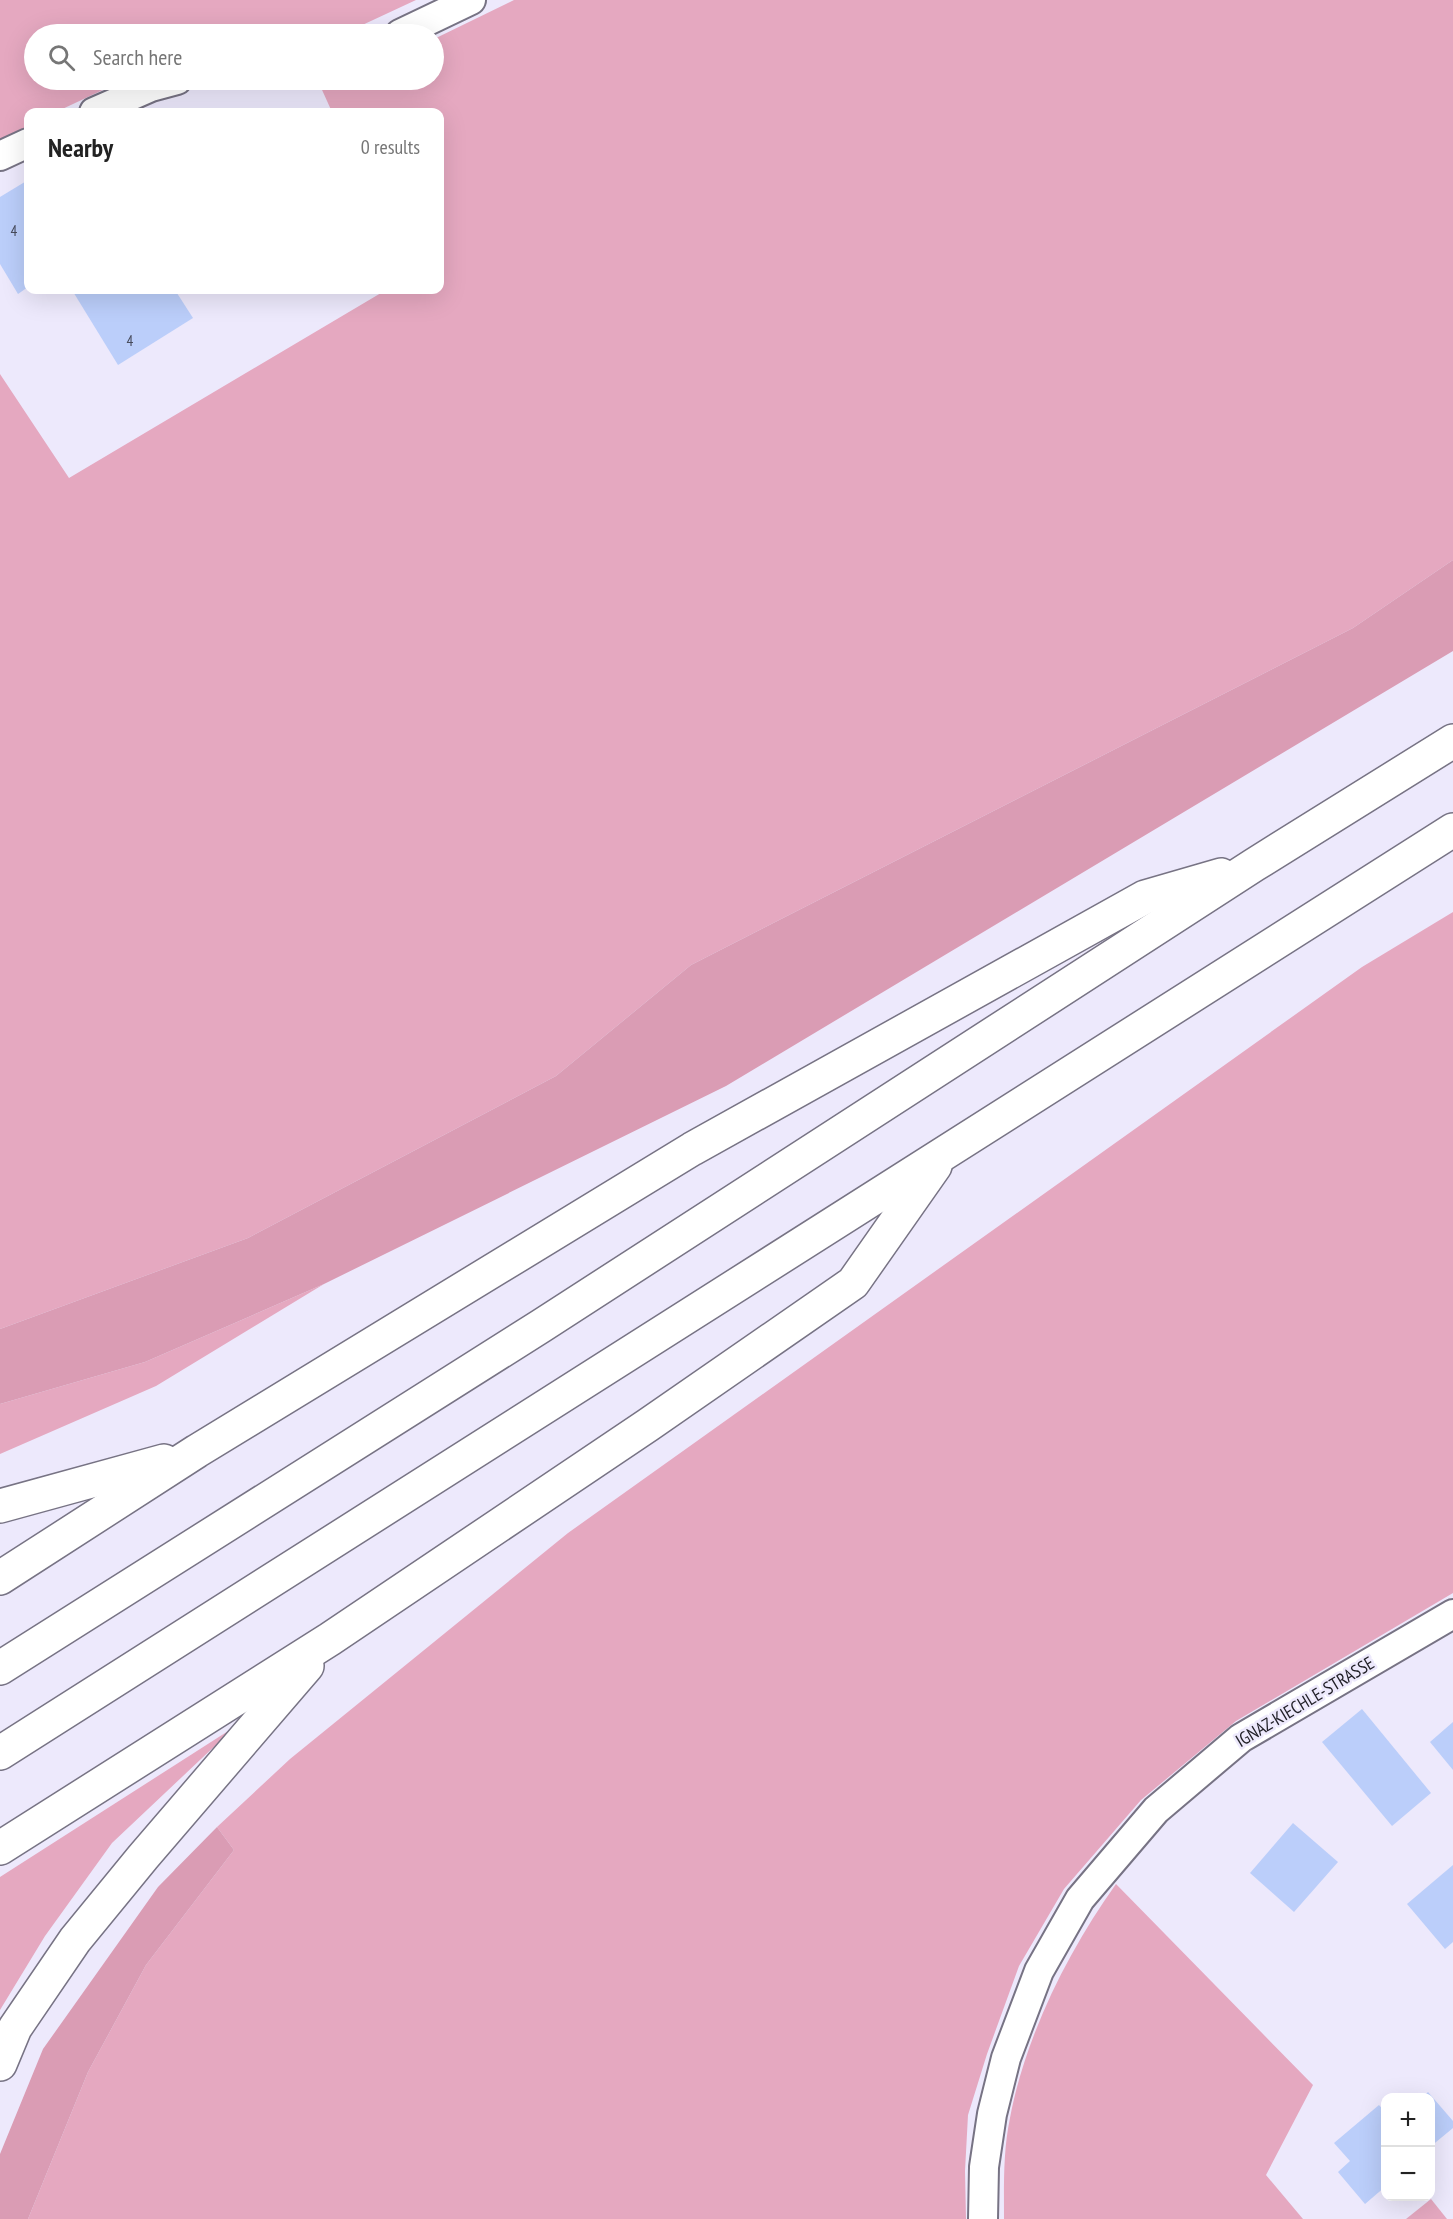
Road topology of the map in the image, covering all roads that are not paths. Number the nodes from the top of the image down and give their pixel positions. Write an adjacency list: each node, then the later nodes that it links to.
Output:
1 (471, 0): 2 (street)
2 (421, 24)
3 (144, 90): 4 (street)
4 (103, 108)
5 (24, 145): 6 (street)
6 (0, 156)
7 (1453, 741): 9 (highway)
8 (1453, 830): 10 (highway)
9 (1254, 865): 11 (highway); 16 (highway)
10 (945, 1152): 15 (highway); 17 (highway)
11 (197, 1451): 12 (highway); 13 (highway)
12 (0, 1506)
13 (0, 1578)
14 (1453, 1614): 20 (street, IGNAZ-KIECHLE-STRASSE)
15 (330, 1639): 18 (highway); 19 (highway)
16 (0, 1668)
17 (0, 1753)
18 (0, 1848)
19 (0, 2064)
20 (983, 2219)

